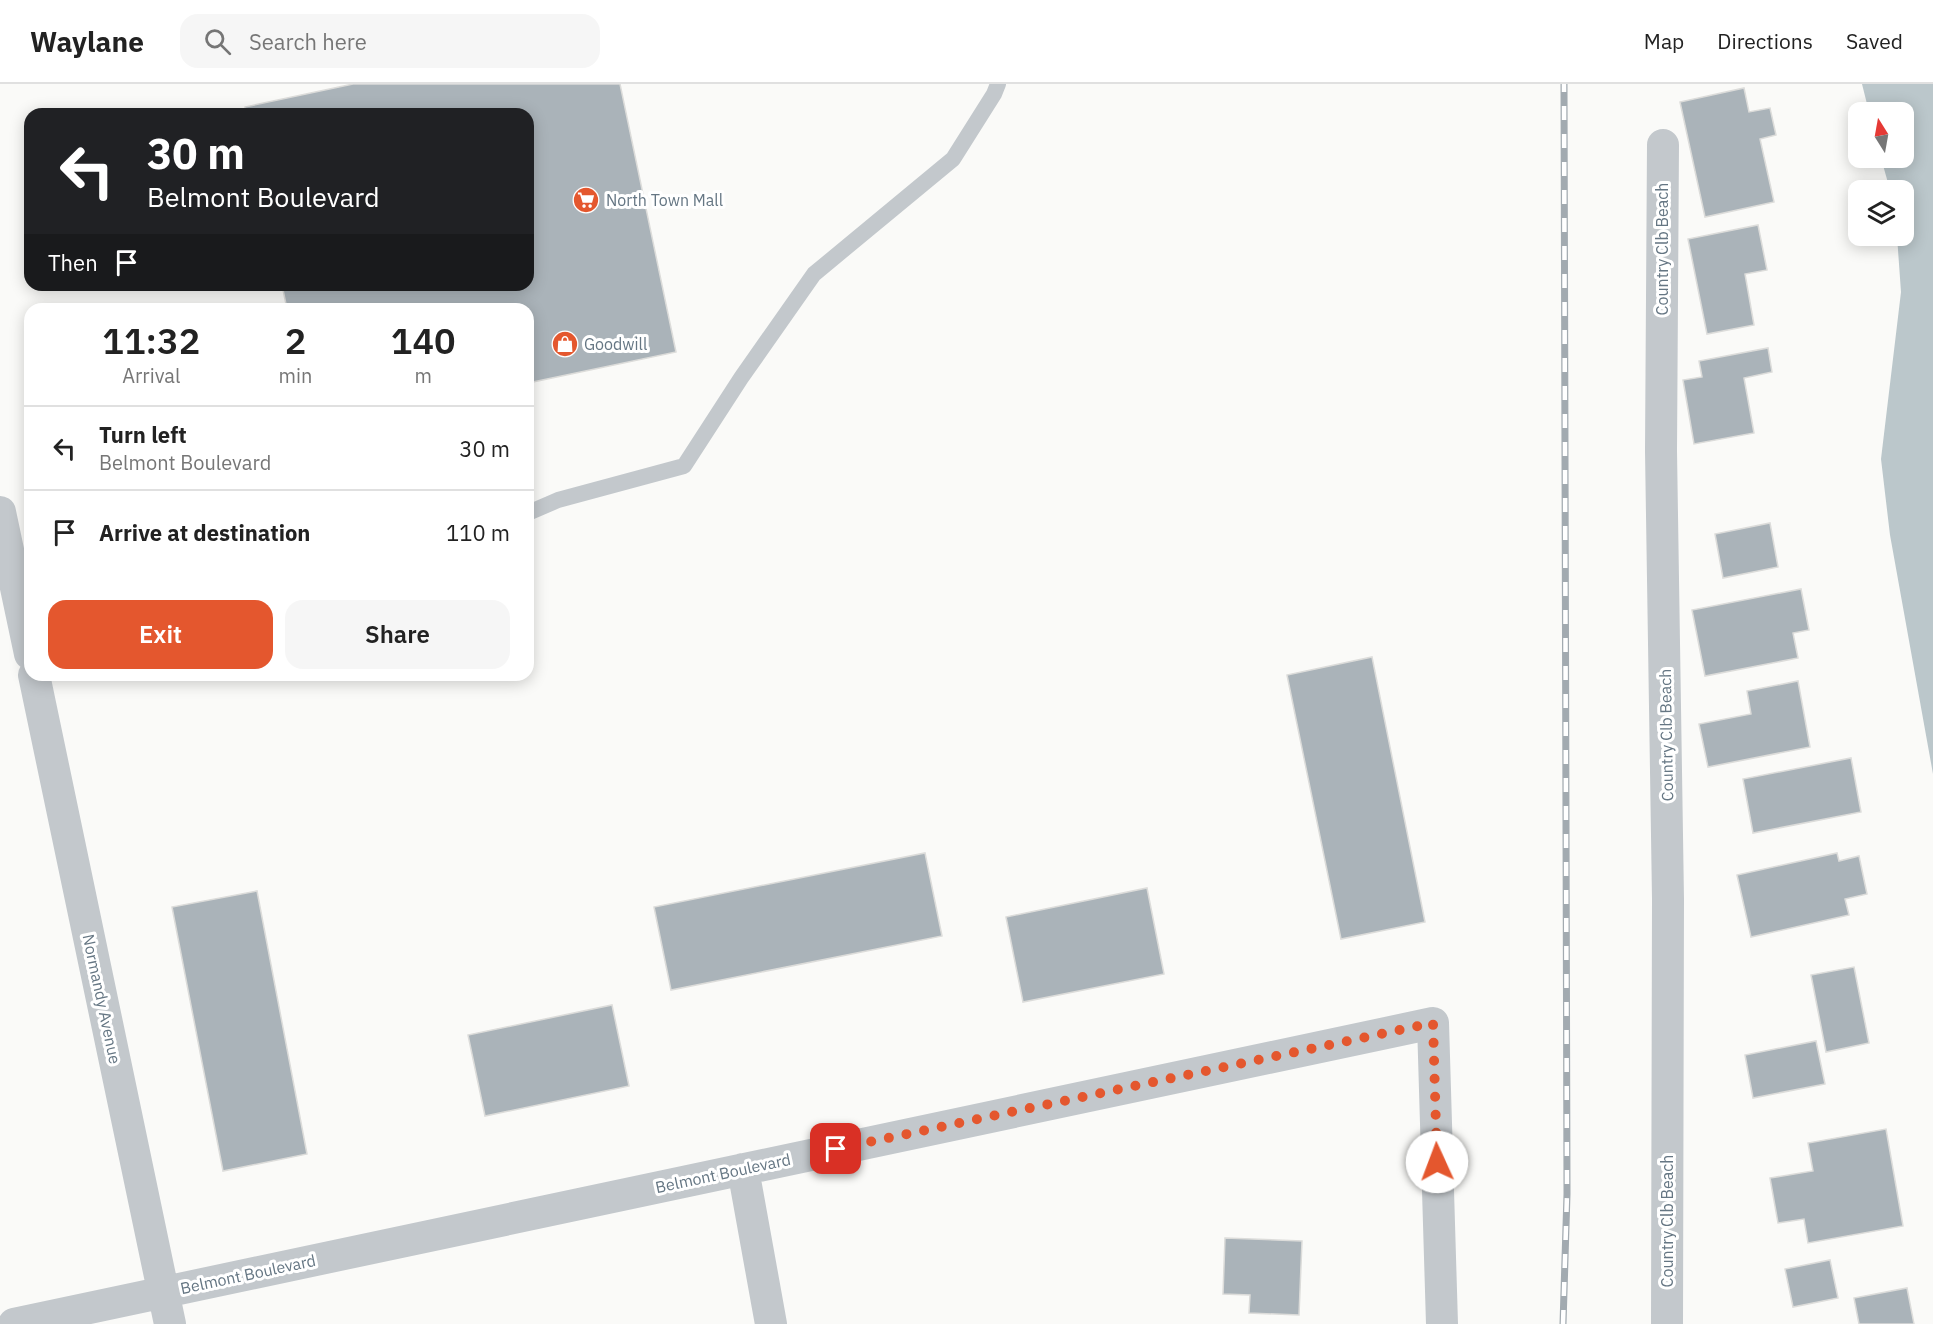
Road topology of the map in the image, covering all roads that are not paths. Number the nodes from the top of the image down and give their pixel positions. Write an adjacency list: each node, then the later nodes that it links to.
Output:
1 (998, 84): 3 (lane)
2 (1663, 145): 13 (street, Country Clb Beach)
3 (534, 510)
4 (0, 512): 5 (street)
5 (24, 626)
6 (35, 681): 8 (street, Normandy Avenue)
7 (743, 1169): 8 (street, Belmont Boulevard); 11 (street); 12 (street, Belmont Boulevard)
8 (164, 1292): 9 (street, Belmont Boulevard); 10 (street, Normandy Avenue)
9 (14, 1324)
10 (170, 1324)
11 (771, 1324)
12 (1442, 1324)
13 (1667, 1324)

